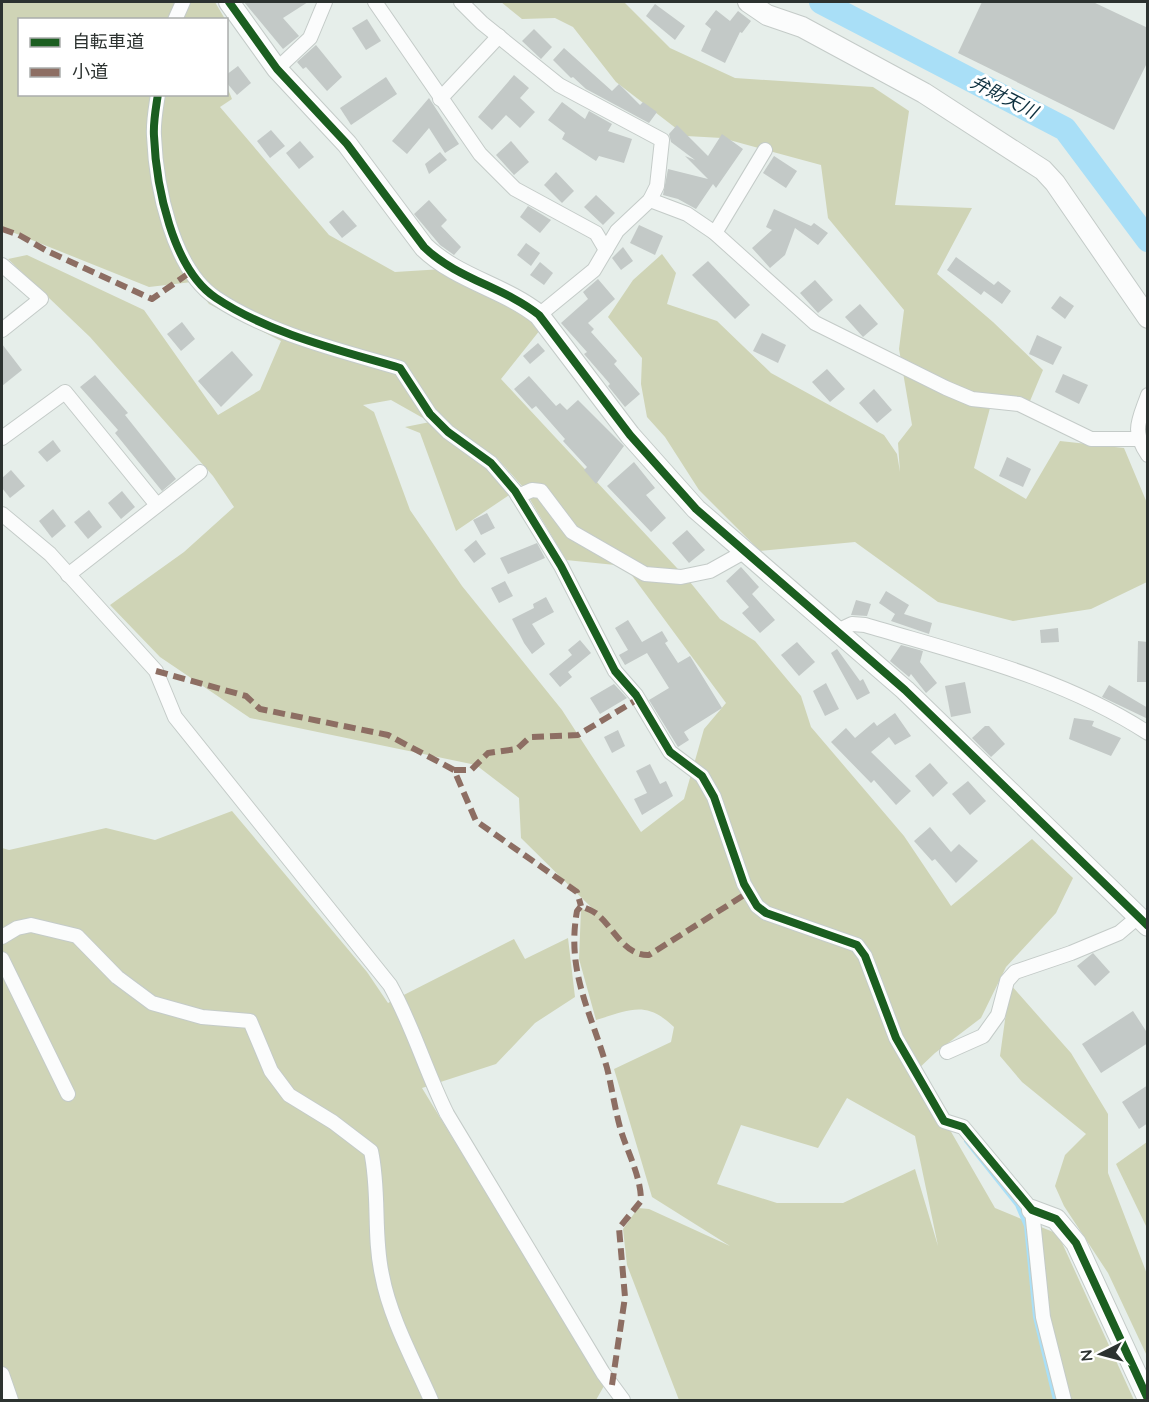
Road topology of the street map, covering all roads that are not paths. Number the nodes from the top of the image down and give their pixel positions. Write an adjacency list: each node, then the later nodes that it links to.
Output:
1 (183, 2): 7 (street)
2 (229, 2): 9 (street)
3 (325, 2): 9 (street)
4 (375, 2): 11 (street)
5 (461, 2): 8 (street)
6 (748, 2): 18 (street)
7 (176, 18)
8 (499, 36): 11 (street); 13 (street)
9 (277, 69): 17 (street)
10 (158, 96): 25 (street)
11 (440, 99): 15 (street)
12 (765, 150): 14 (street)
13 (650, 200): 14 (street); 15 (street)
14 (715, 232): 22 (street)
15 (606, 250): 17 (street)
16 (2, 265): 19 (street)
17 (539, 315): 28 (street)
18 (1148, 318)
19 (2, 330)
20 (1148, 395): 22 (street)
21 (2, 438): 26 (street)
22 (1137, 440): 23 (street)
23 (1148, 454)
24 (200, 472): 26 (street)
25 (518, 496): 28 (street); 37 (street)
26 (157, 505): 29 (street)
27 (2, 514): 29 (street)
28 (744, 552): 30 (street)
29 (68, 574): 42 (street)
30 (837, 631): 31 (street); 32 (street)
31 (1148, 733)
32 (1143, 922): 35 (street)
33 (2, 937): 41 (street)
34 (2, 959): 36 (street)
35 (947, 1052)
36 (68, 1094)
37 (1032, 1210): 39 (street); 43 (street)
38 (2, 1374): 40 (street)
39 (1148, 1399)
40 (11, 1401)
41 (431, 1401)
42 (623, 1401)
43 (1064, 1401)

